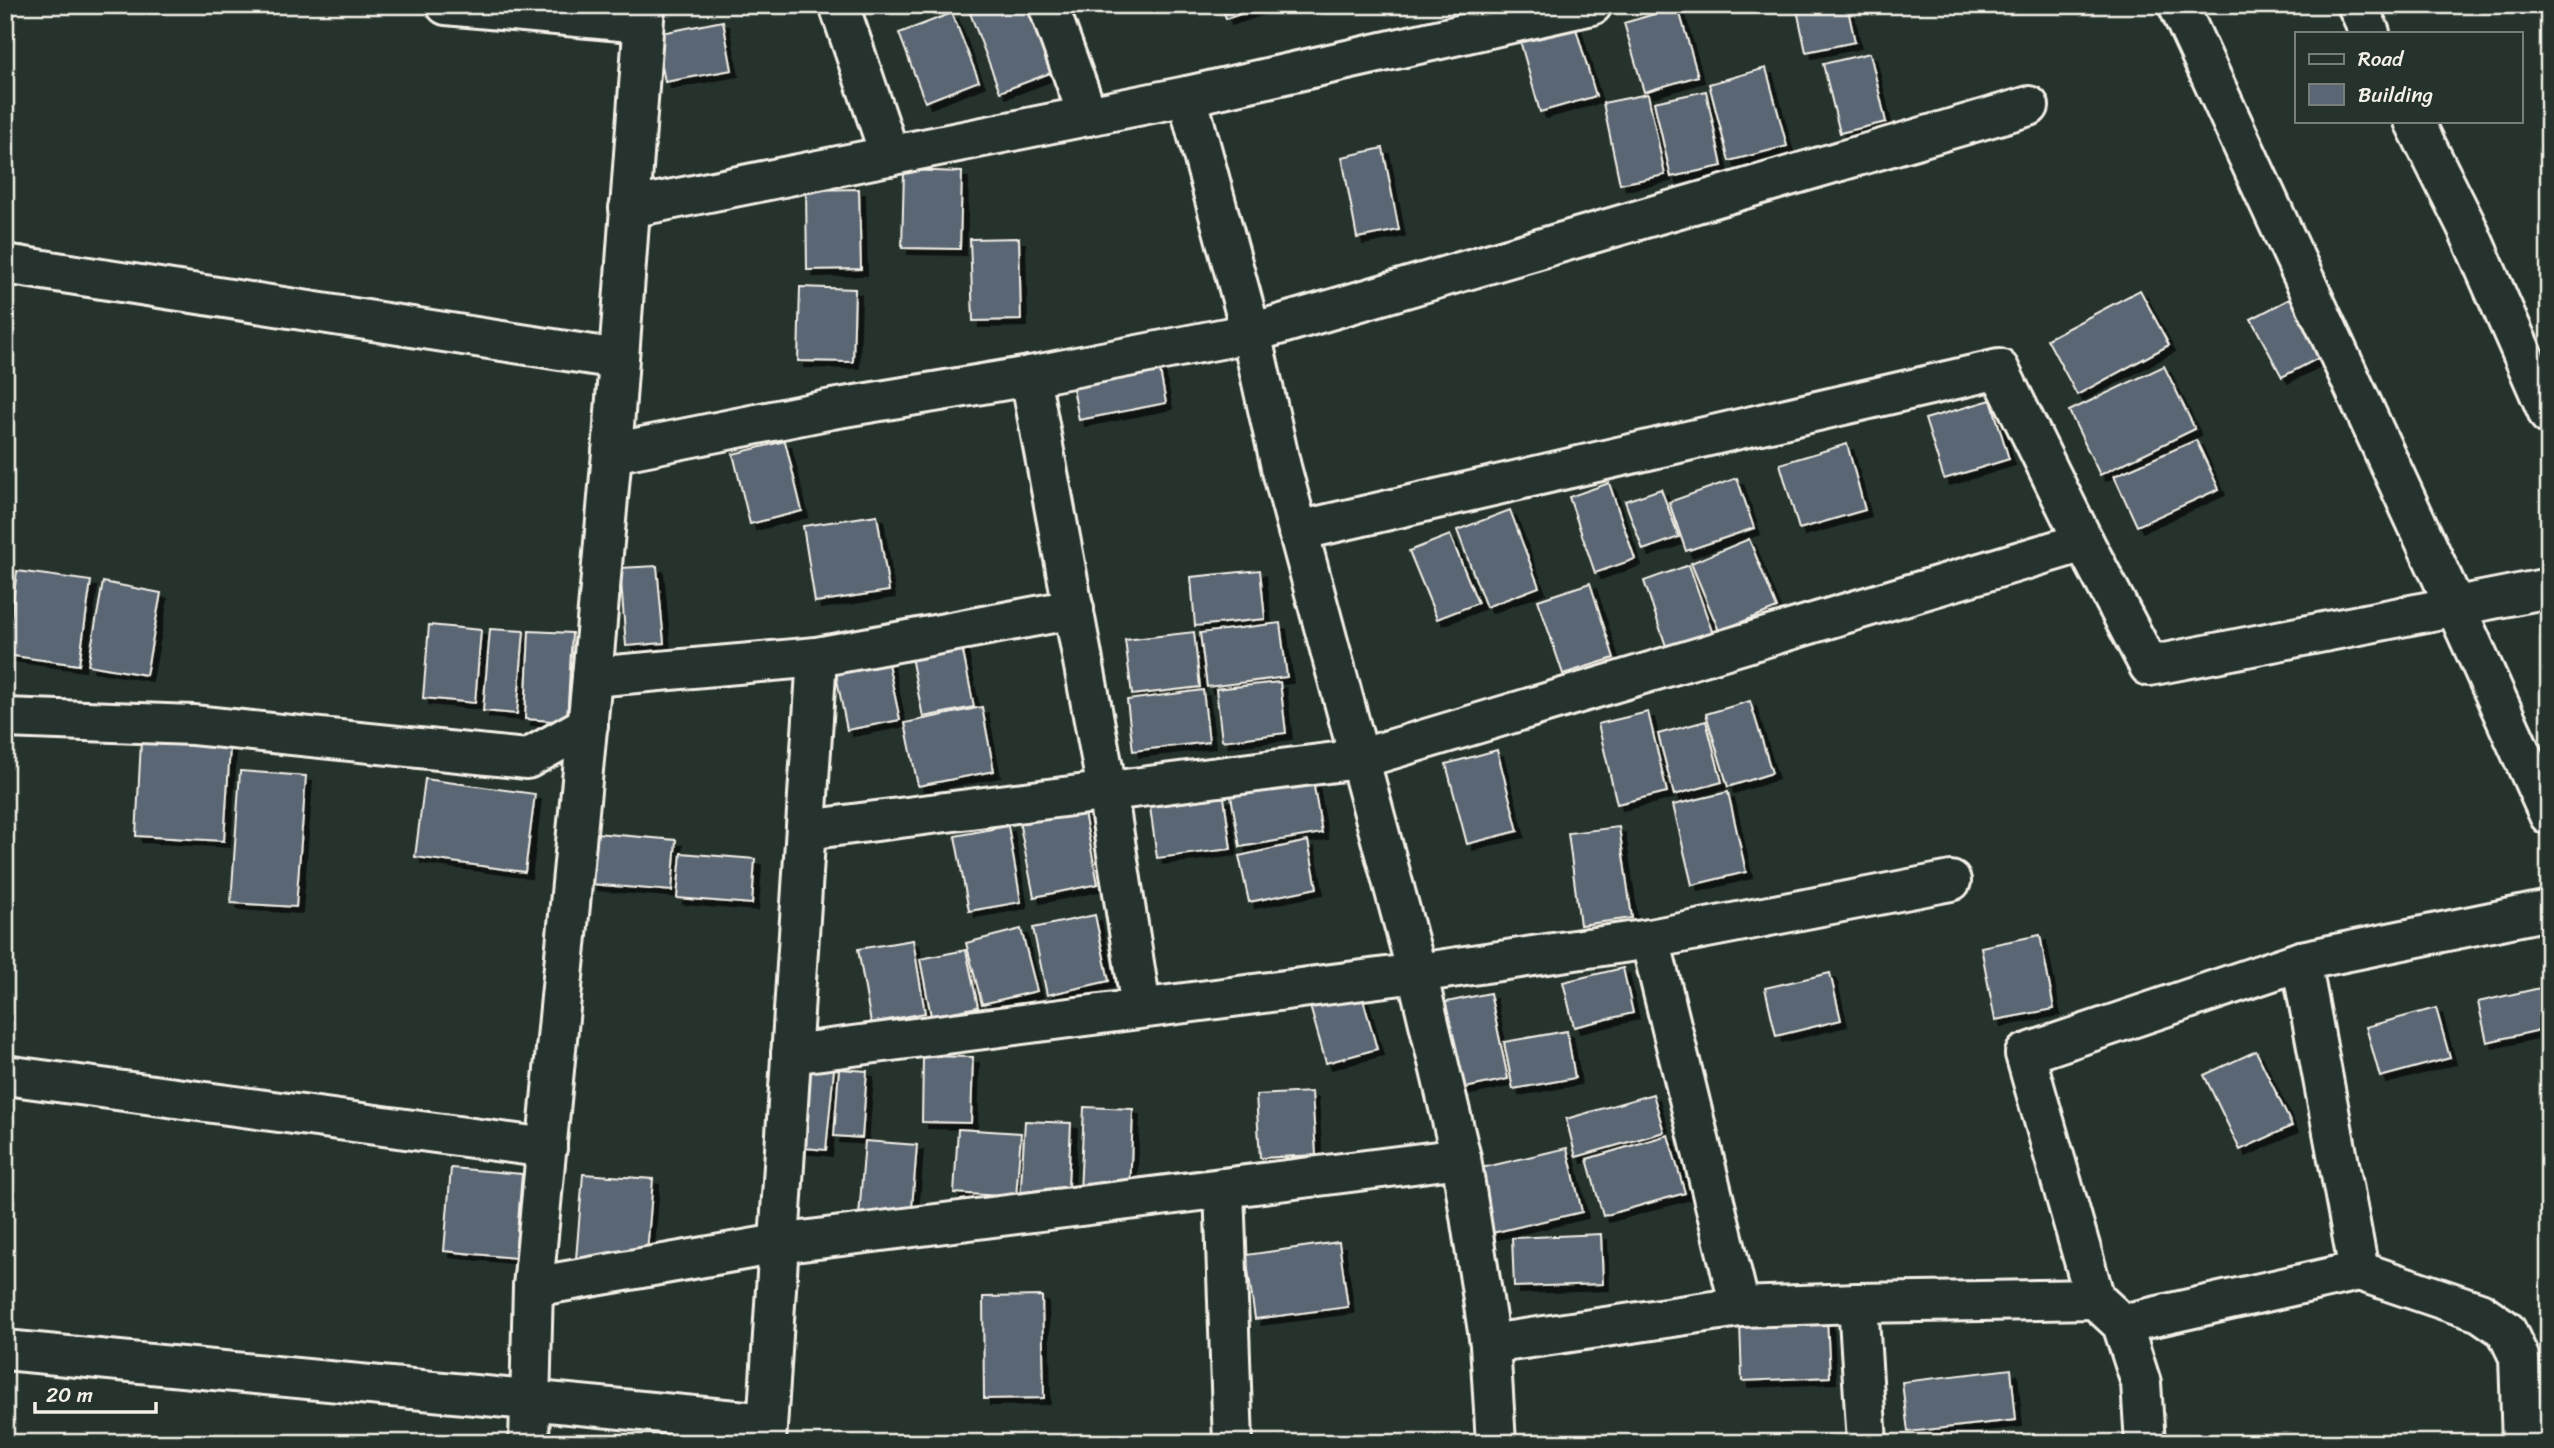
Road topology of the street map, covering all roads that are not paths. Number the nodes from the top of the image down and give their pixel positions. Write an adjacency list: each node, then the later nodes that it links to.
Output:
1 (446, 5): 7 (street)
2 (839, 5): 13 (street)
3 (1048, 5): 11 (street)
4 (1592, 5): 9 (street)
5 (2178, 5): 24 (street)
6 (2357, 5): 8 (street)
7 (644, 14): 14 (street)
8 (2370, 32)
9 (1187, 96): 11 (street); 16 (street)
10 (2029, 107): 16 (street)
11 (1087, 116): 13 (street)
12 (2414, 122): 19 (street)
13 (890, 156): 14 (street)
14 (629, 208): 17 (street)
15 (5, 264): 17 (street)
16 (1251, 333): 18 (street); 21 (street)
17 (618, 359): 20 (street)
18 (1030, 376): 20 (street); 25 (street)
19 (2549, 415)
20 (611, 453): 27 (street)
21 (1298, 531): 22 (street); 30 (street)
22 (2084, 542): 24 (street); 30 (street)
23 (2549, 588): 24 (street)
24 (2455, 606): 32 (street)
25 (1074, 609): 26 (street); 31 (street)
26 (817, 657): 27 (street); 33 (street)
27 (592, 677): 29 (street)
28 (5, 718): 29 (street)
29 (588, 725): 42 (street)
30 (1359, 759): 31 (street); 38 (street)
31 (1107, 790): 33 (street); 39 (street)
32 (2549, 815)
33 (806, 831): 40 (street)
34 (1951, 881): 36 (street)
35 (2549, 910): 37 (street)
36 (1650, 939): 38 (street); 49 (street)
37 (2301, 961): 46 (street); 50 (street)
38 (1417, 974): 39 (street); 43 (street)
39 (1141, 1007): 40 (street)
40 (791, 1054): 45 (street)
41 (5, 1075): 42 (street)
42 (547, 1149): 47 (street)
43 (1461, 1158): 44 (street); 51 (street)
44 (1224, 1188): 45 (street); 56 (street)
45 (778, 1244): 47 (street); 54 (street)
46 (2359, 1271): 50 (street); 60 (street)
47 (533, 1287): 53 (street)
48 (1858, 1303): 49 (street); 50 (street); 58 (street)
49 (1740, 1307): 51 (street)
50 (2108, 1312): 59 (street)
51 (1490, 1344): 57 (street)
52 (5, 1350): 53 (street)
53 (531, 1400): 54 (street); 55 (street)
54 (767, 1433)
55 (529, 1443)
56 (1233, 1443)
57 (1496, 1443)
58 (1867, 1443)
59 (2145, 1443)
60 (2522, 1443)

